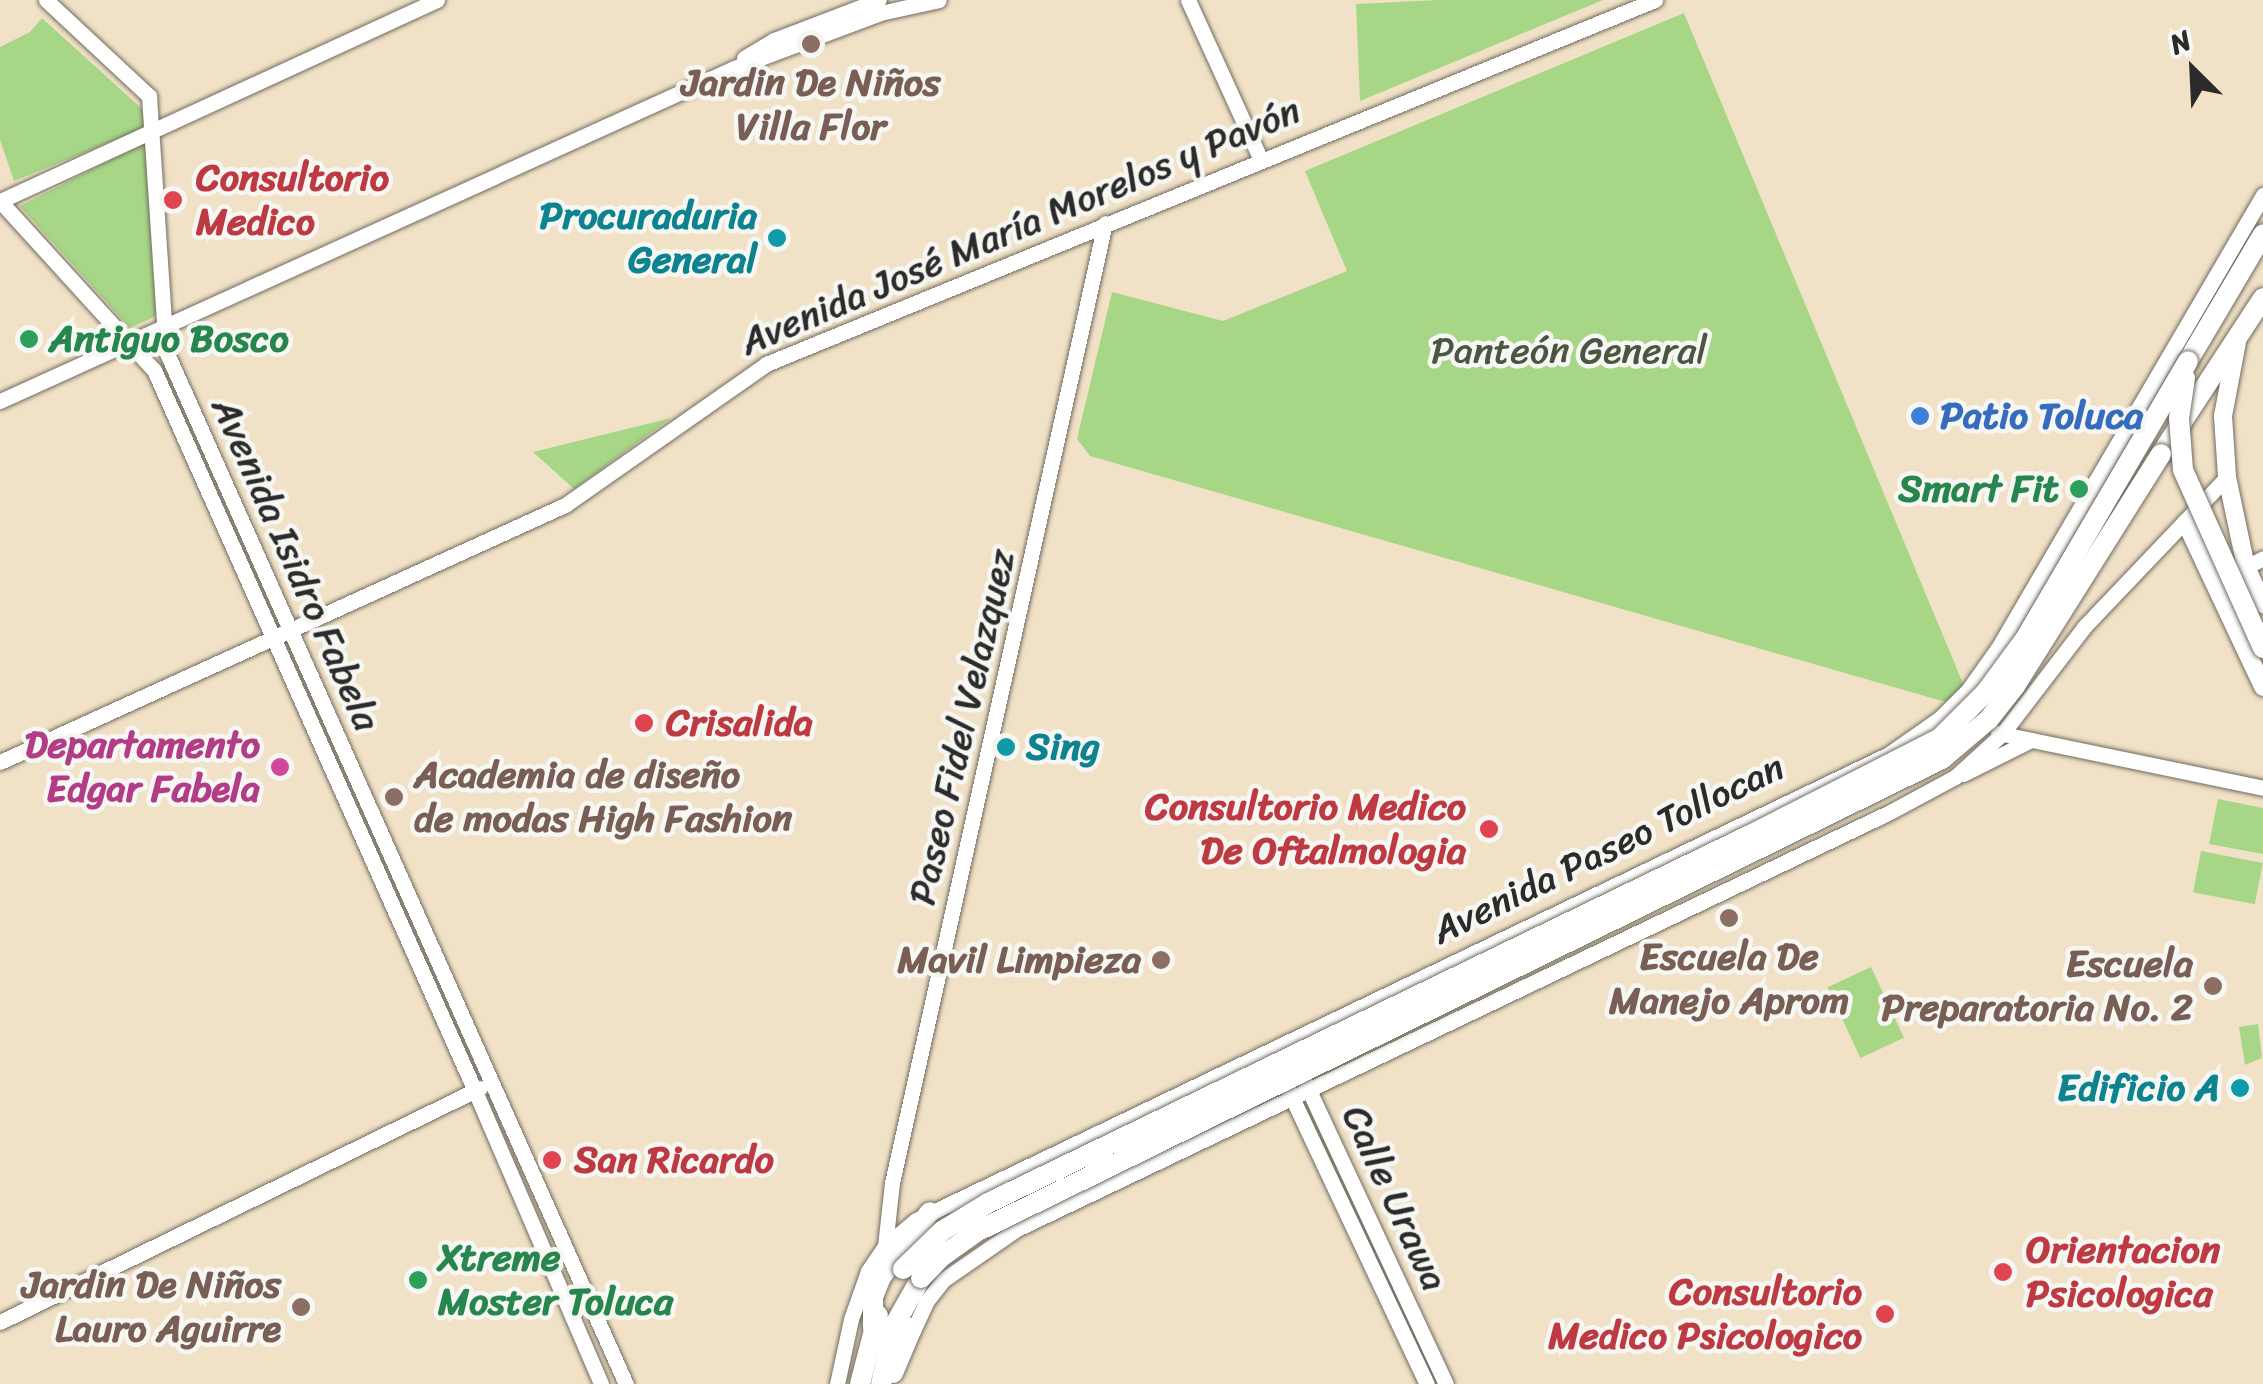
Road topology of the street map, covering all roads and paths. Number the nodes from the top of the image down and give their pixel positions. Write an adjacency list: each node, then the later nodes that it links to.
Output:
1 (46, 0): 8 (main road, Avenida Isidro Fabela)
2 (437, 0): 8 (main road)
3 (879, 0): 7 (main road)
4 (939, 0): 7 (main road)
5 (1188, 0): 9 (main road)
6 (1646, 1): 9 (main road, Avenida José María Morelos y Pavón)
7 (734, 68): 15 (main road)
8 (150, 131): 11 (main road); 15 (main road, Avenida Isidro Fabela)
9 (1260, 158): 12 (main road, Avenida José María Morelos y Pavón)
10 (2263, 195): 28 (main road, Avenida Paseo Tollocan)
11 (0, 201): 17 (main road, Avenida Isidro Fabela)
12 (1105, 223): 26 (main road, Avenida José María Morelos y Pavón); 52 (main road, Paseo Fidel Velazquez)
13 (2263, 234): 18 (highway, Avenida Paseo Tollocan)
14 (2263, 298): 16 (highway, Avenida Paseo Tollocan)
15 (164, 327): 17 (main road); 26 (main road, Avenida Isidro Fabela)
16 (2239, 335): 20 (main road); 53 (highway, Avenida Paseo Tollocan, bridge)
17 (130, 341): 19 (main road); 27 (main road, Avenida Isidro Fabela)
18 (2188, 361): 29 (highway, bridge); 53 (highway, Avenida Paseo Tollocan, bridge)
19 (0, 401)
20 (2227, 477): 21 (main road); 22 (main road)
21 (2186, 523): 23 (main road); 31 (main road)
22 (2254, 563): 23 (main road); 24 (main road)
23 (2212, 583): 25 (main road)
24 (2263, 604): 25 (main road)
25 (2229, 617): 30 (main road)
26 (291, 632): 27 (main road, Avenida José María Morelos y Pavón); 44 (main road, Avenida Isidro Fabela)
27 (273, 640): 35 (main road, Avenida José María Morelos y Pavón); 46 (main road, Avenida Isidro Fabela)
28 (1998, 648): 31 (main road); 32 (main road, Avenida Paseo Tollocan)
29 (2263, 648)
30 (2263, 687)
31 (2035, 694): 33 (main road)
32 (1940, 718): 33 (main road); 36 (main road, Avenida Paseo Tollocan)
33 (2002, 734): 34 (main road); 37 (main road)
34 (2031, 740): 37 (main road); 38 (main road)
35 (0, 762)
36 (1855, 770): 39 (main road); 40 (main road, Avenida Paseo Tollocan)
37 (1955, 776): 39 (main road)
38 (2263, 788)
39 (1890, 812): 42 (main road)
40 (1343, 1014): 41 (main road, Avenida Paseo Tollocan); 42 (main road)
41 (1276, 1044): 43 (main road, Avenida Paseo Tollocan); 45 (main road, Calle Urawa); 47 (main road, Calle Urawa)
42 (1366, 1062): 45 (main road)
43 (1219, 1071): 48 (main road, Avenida Paseo Tollocan); 49 (main road)
44 (493, 1082): 46 (main road); 58 (main road, Avenida Isidro Fabela)
45 (1309, 1089): 47 (main road); 64 (main road, Calle Urawa)
46 (476, 1091): 54 (main road); 57 (main road, Avenida Isidro Fabela)
47 (1292, 1097): 49 (main road); 63 (main road, Calle Urawa)
48 (1124, 1116): 50 (main road); 51 (main road, Avenida Paseo Tollocan)
49 (1245, 1121): 50 (main road)
50 (1137, 1172): 56 (main road)
51 (930, 1212): 52 (main road, Avenida Paseo Tollocan); 55 (highway)
52 (885, 1246): 59 (main road, Avenida Paseo Tollocan)
53 (912, 1274): 55 (highway, Avenida Paseo Tollocan); 61 (highway, Avenida Paseo Tollocan)
54 (0, 1322)
55 (873, 1328): 60 (highway, Avenida Paseo Tollocan)
56 (912, 1328): 61 (highway); 62 (main road)
57 (601, 1384)
58 (626, 1384)
59 (837, 1384)
60 (860, 1384)
61 (884, 1384)
62 (898, 1384)
63 (1427, 1384)
64 (1446, 1384)

